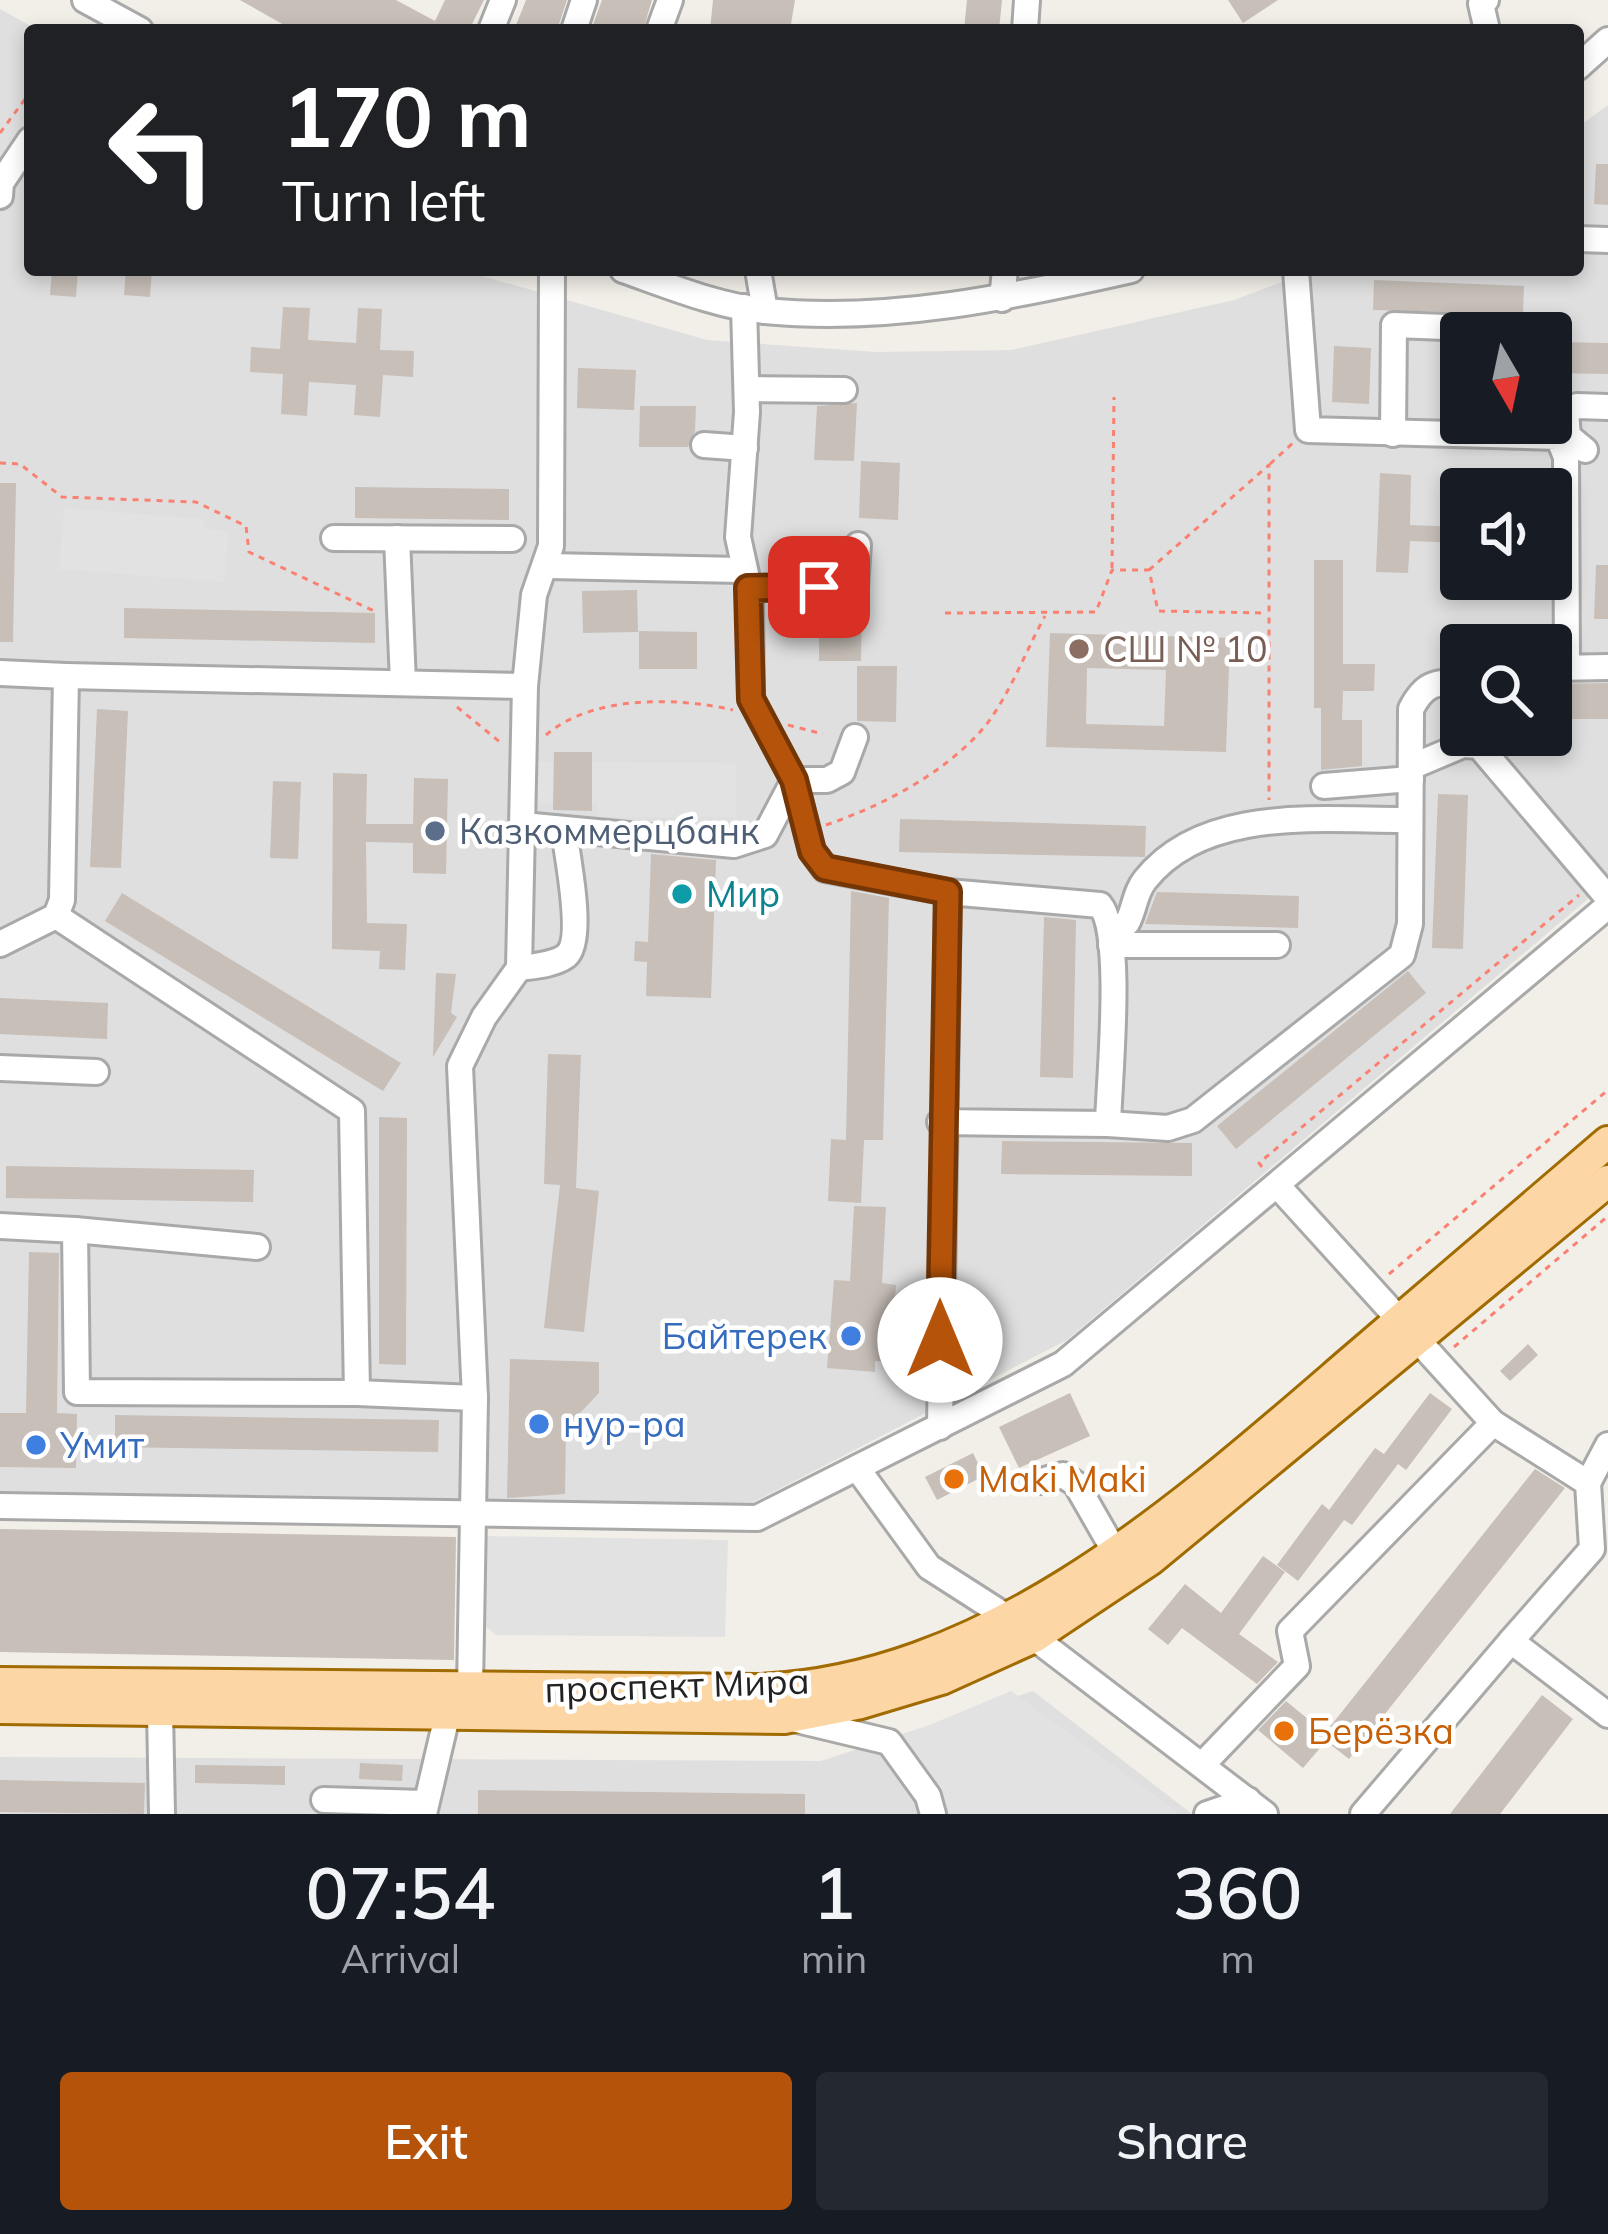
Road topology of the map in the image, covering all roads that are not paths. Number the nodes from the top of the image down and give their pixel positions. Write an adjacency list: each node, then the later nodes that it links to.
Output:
1 (85, 0): 2 (street)
2 (109, 23)
3 (1608, 40): 4 (street)
4 (1584, 62)
5 (24, 149): 6 (street)
6 (0, 196)
7 (552, 276): 27 (street)
8 (643, 276): 14 (street)
9 (757, 276): 14 (street)
10 (1004, 276): 13 (street)
11 (1104, 276): 13 (street)
12 (1297, 276): 19 (street)
13 (1002, 299): 14 (street)
14 (754, 309): 16 (street)
15 (1440, 327): 19 (street)
16 (747, 389): 17 (street); 21 (street)
17 (844, 390)
18 (1608, 407): 22 (street)
19 (1394, 434): 22 (street)
20 (704, 445): 21 (street)
21 (745, 448): 28 (street)
22 (1586, 452): 29 (street)
23 (334, 538): 24 (street)
24 (397, 538): 25 (street); 35 (street)
25 (512, 539)
26 (858, 544): 28 (street)
27 (548, 566): 28 (street); 36 (street)
28 (745, 579): 39 (street)
29 (1564, 624)
30 (1608, 667): 31 (street)
31 (1572, 668)
32 (0, 673): 33 (street)
33 (66, 676): 35 (street); 46 (street)
34 (1440, 682): 38 (street)
35 (411, 683): 36 (street)
36 (524, 686): 42 (street)
37 (855, 737): 39 (street)
38 (1411, 773): 40 (street); 41 (street); 45 (street)
39 (794, 780): 43 (street); 44 (street)
40 (1324, 786)
41 (1410, 820): 47 (street); 54 (street)
42 (523, 825): 43 (street); 50 (street)
43 (564, 831): 50 (street)
44 (948, 892): 47 (street); 53 (street)
45 (1603, 896): 57 (street)
46 (56, 916): 48 (street); 62 (street)
47 (1110, 938): 49 (street); 54 (street)
48 (0, 944)
49 (1276, 945)
50 (519, 968): 63 (street)
51 (0, 1068): 52 (street)
52 (96, 1072)
53 (940, 1122): 54 (street); 65 (street)
54 (1108, 1124)
55 (1608, 1142): 61 (main road, проспект Мира)
56 (1608, 1181): 61 (main road, проспект Мира)
57 (1277, 1185): 61 (street); 65 (street)
58 (0, 1226): 59 (street)
59 (75, 1230): 60 (street); 62 (street)
60 (257, 1247)
61 (1417, 1342): 64 (street); 73 (main road, проспект Мира); 75 (main road, проспект Мира)
62 (357, 1393): 63 (street)
63 (476, 1398): 71 (street)
64 (1493, 1423): 69 (street); 84 (street)
65 (940, 1426): 67 (street)
66 (1608, 1444): 69 (street)
67 (857, 1468): 71 (street); 74 (street)
68 (1041, 1480): 73 (street)
69 (1588, 1483): 72 (street)
70 (0, 1506): 71 (street)
71 (474, 1513): 78 (street)
72 (1600, 1548): 76 (street)
73 (1115, 1552): 74 (main road, проспект Мира)
74 (1007, 1617): 75 (street); 78 (main road, проспект Мира)
75 (1034, 1637): 83 (main road, проспект Мира); 84 (street)
76 (1511, 1641): 81 (street); 91 (street)
77 (0, 1684): 78 (main road, проспект Мира)
78 (470, 1688): 82 (street)
79 (0, 1708): 80 (main road, проспект Мира)
80 (160, 1711): 82 (main road, проспект Мира); 88 (street)
81 (1608, 1715)
82 (447, 1717): 83 (main road, проспект Мира); 87 (street)
83 (784, 1718): 89 (street)
84 (1203, 1764): 86 (street)
85 (324, 1800): 87 (street)
86 (1257, 1807): 90 (street)
87 (424, 1808)
88 (162, 1814)
89 (933, 1814)
90 (1207, 1814)
91 (1363, 1814)

